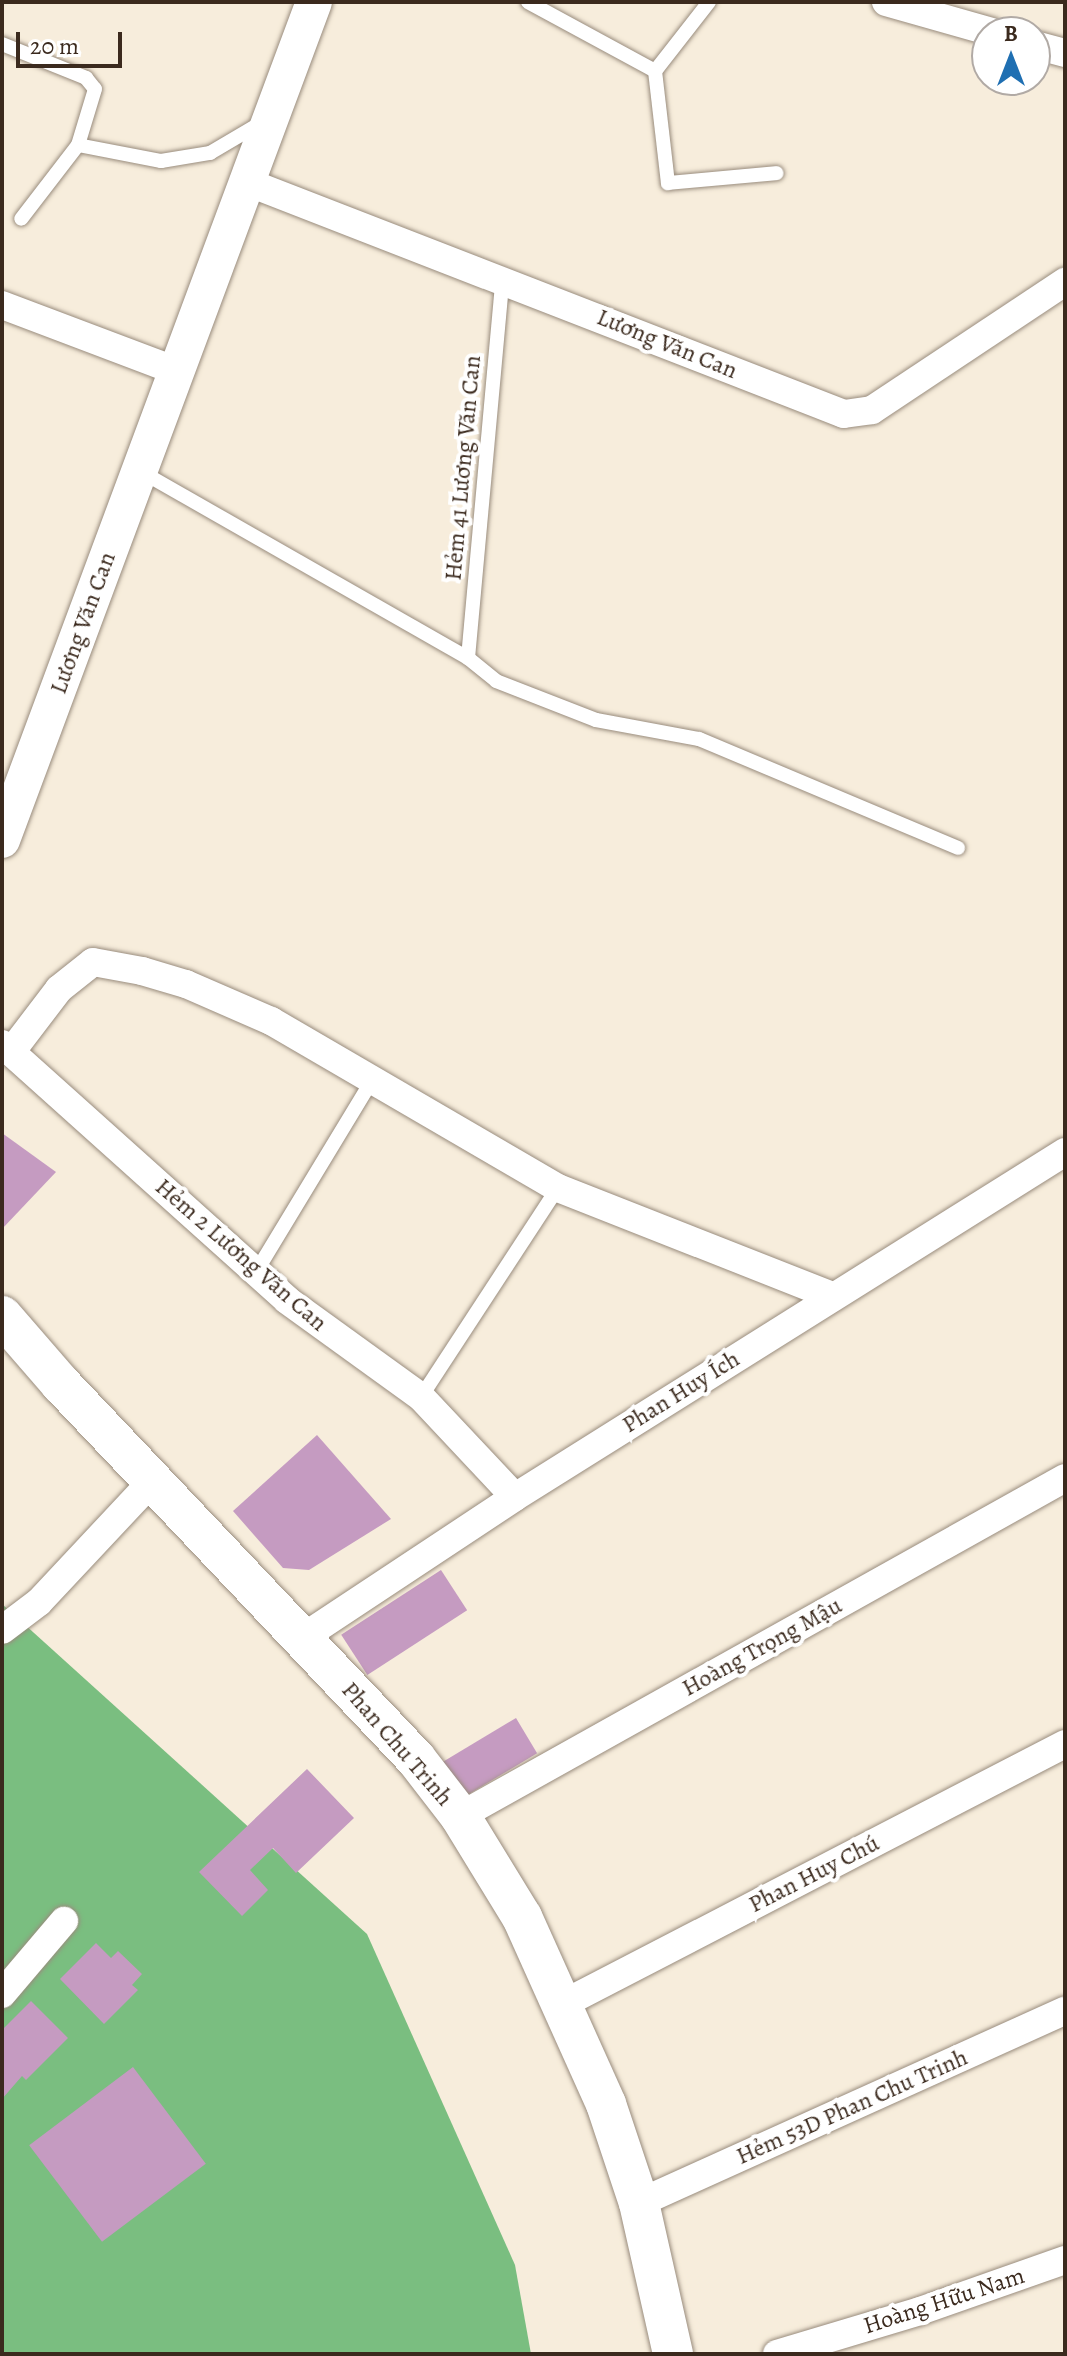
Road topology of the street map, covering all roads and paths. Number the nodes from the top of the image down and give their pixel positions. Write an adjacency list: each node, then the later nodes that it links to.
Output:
1 (314, 2): 8 (street, Lương Văn Can)
2 (528, 2): 7 (lane)
3 (709, 2): 7 (lane)
4 (886, 2): 5 (street)
5 (971, 26)
6 (2, 44): 9 (lane)
7 (655, 71): 10 (lane)
8 (271, 116): 9 (lane); 11 (street, Lương Văn Can)
9 (78, 145): 12 (lane)
10 (777, 173)
11 (247, 182): 13 (street, Lương Văn Can); 16 (street, Lương Văn Can)
12 (21, 219)
13 (502, 282): 14 (street, Lương Văn Can); 18 (lane, Hẻm 41 Lương Văn Can)
14 (1065, 282)
15 (2, 305): 16 (street)
16 (177, 371): 17 (street, Lương Văn Can)
17 (140, 471): 18 (lane); 19 (street, Lương Văn Can)
18 (468, 658): 20 (lane)
19 (2, 840)
20 (958, 848)
21 (7, 1048): 22 (street); 25 (street, Hẻm 2 Lương Văn Can)
22 (373, 1079): 24 (street); 25 (lane)
23 (1065, 1152): 26 (street, Phan Huy Ích)
24 (558, 1188): 26 (street); 28 (lane)
25 (256, 1272): 28 (street, Hẻm 2 Lương Văn Can)
26 (832, 1296): 31 (street, Phan Huy Ích)
27 (2, 1316): 30 (main road, Phan Chu Trinh)
28 (421, 1397): 31 (street, Hẻm 2 Lương Văn Can)
29 (1065, 1478): 35 (street, Hoàng Trọng Mậu)
30 (153, 1480): 32 (street); 33 (main road, Phan Chu Trinh)
31 (515, 1497): 33 (street, Phan Huy Ích)
32 (2, 1630)
33 (302, 1638): 35 (main road, Phan Chu Trinh)
34 (1065, 1744): 38 (street, Phan Huy Chú)
35 (460, 1816): 38 (main road, Phan Chu Trinh)
36 (64, 1921): 37 (street)
37 (2, 1994)
38 (563, 2004): 40 (main road, Phan Chu Trinh)
39 (1065, 2011): 40 (street, Hẻm 53D Phan Chu Trinh)
40 (639, 2203): 42 (main road, Phan Chu Trinh)
41 (1065, 2260): 43 (street, Hoàng Hữu Nam)
42 (673, 2354)
43 (777, 2354)

